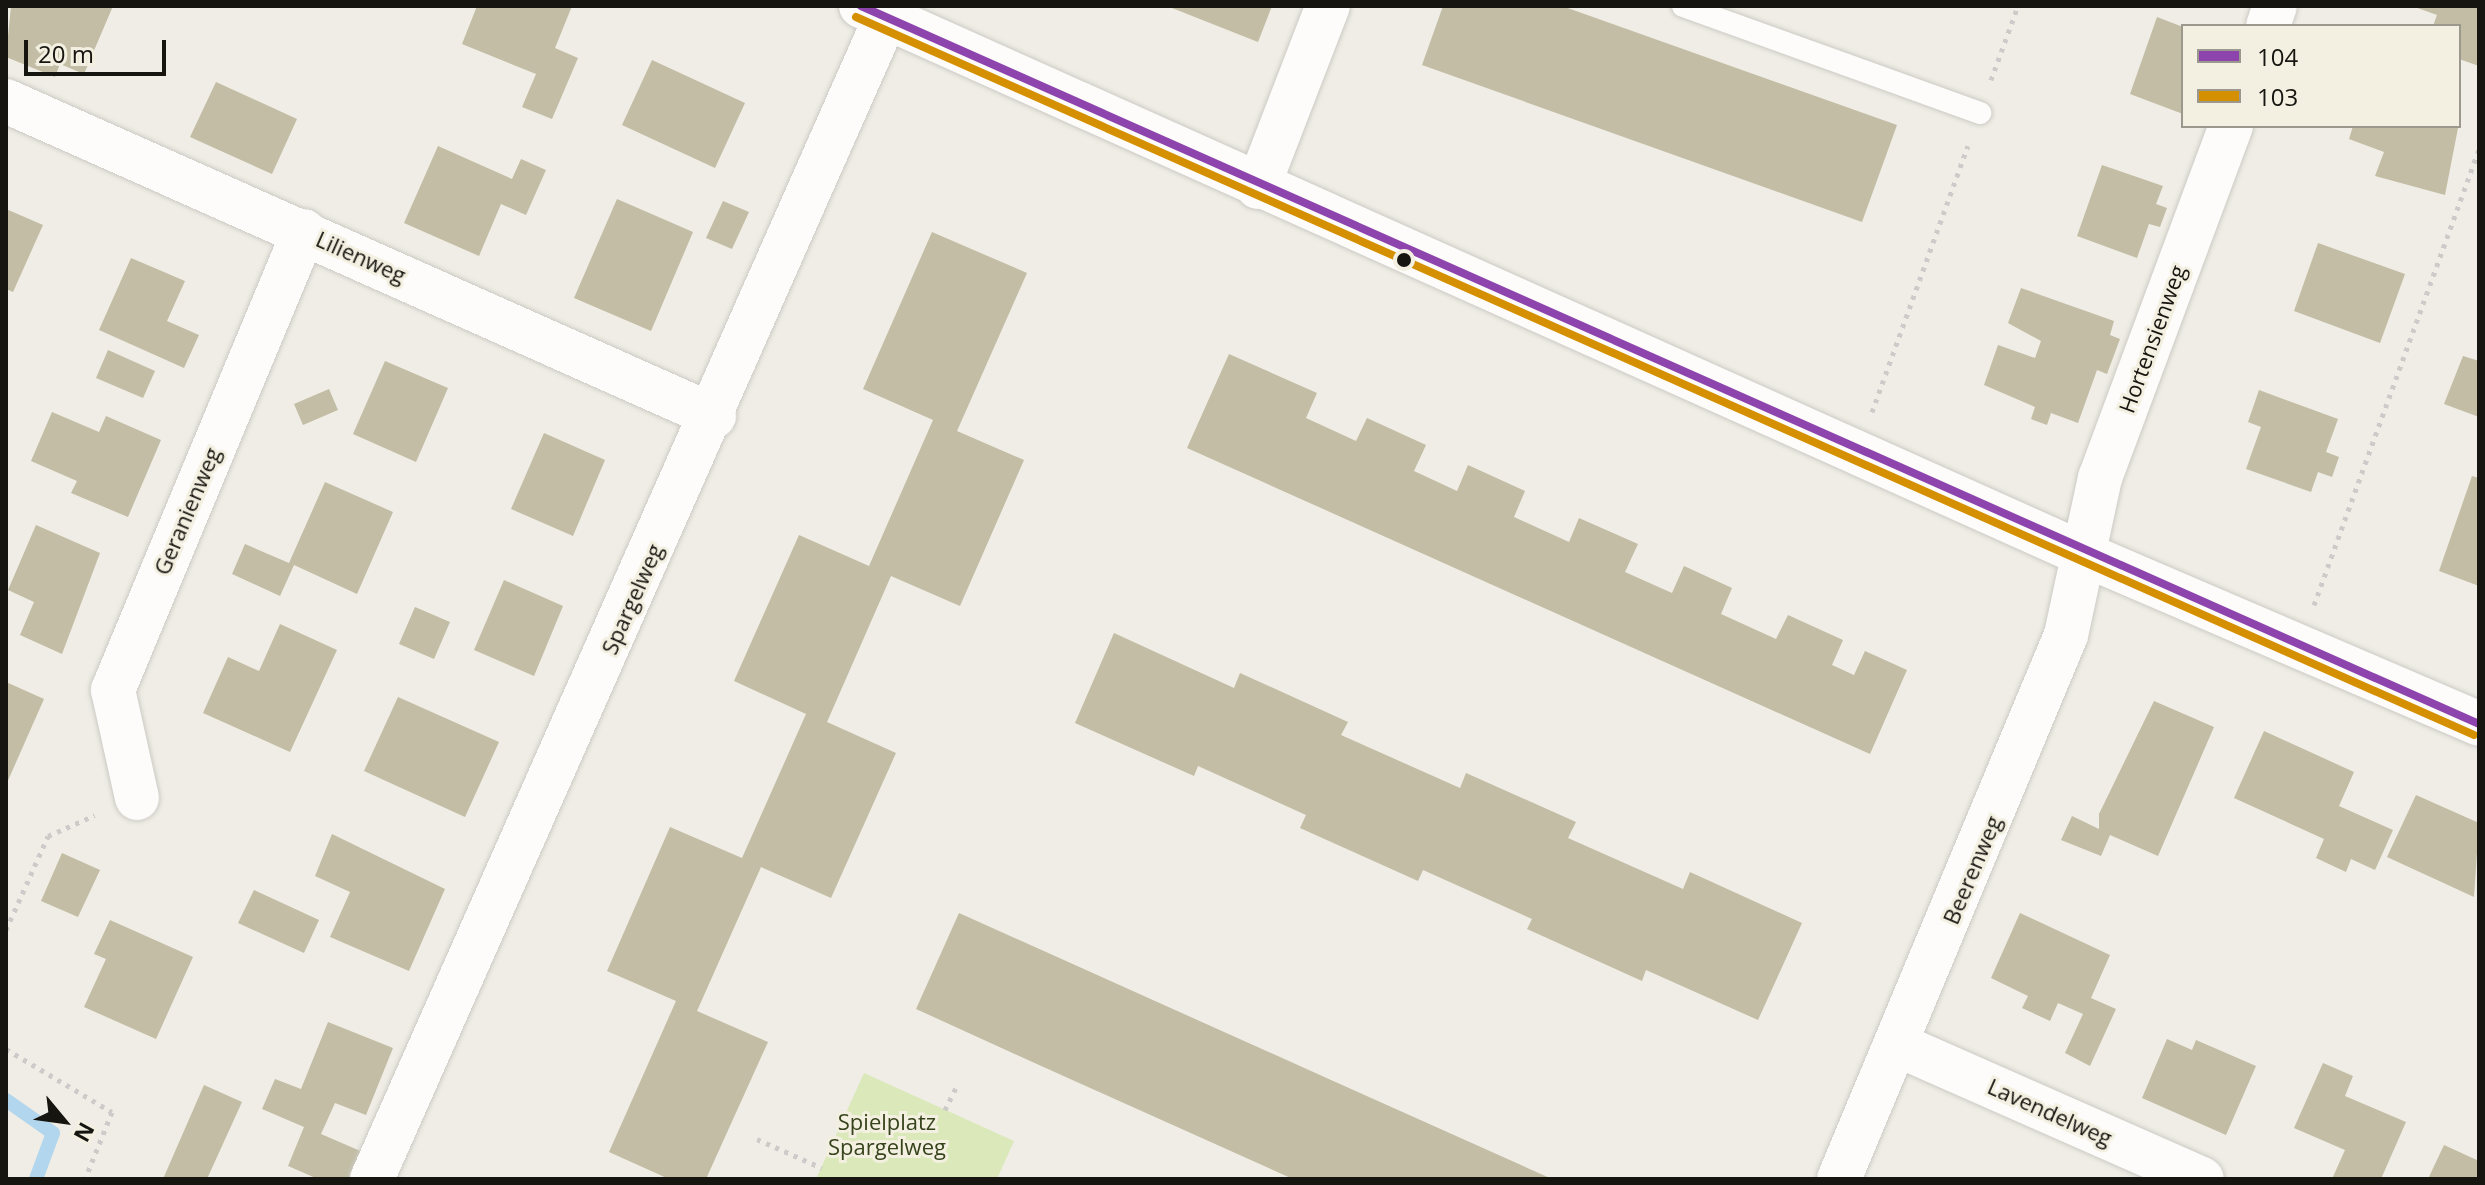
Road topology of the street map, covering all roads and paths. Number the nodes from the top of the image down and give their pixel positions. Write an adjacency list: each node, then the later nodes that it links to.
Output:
1 (1328, 6): 9 (street)
2 (1683, 6): 6 (lane)
3 (2018, 6): 6 (path)
4 (874, 11): 9 (street); 11 (street, Spargelweg)
5 (6, 101): 10 (street, Lilienweg)
6 (1980, 113): 12 (path)
7 (2230, 128): 13 (street, Hortensienweg)
8 (2479, 149): 14 (path)
9 (1258, 187): 12 (street)
10 (304, 231): 11 (street, Lilienweg); 16 (street, Geranienweg)
11 (714, 416): 26 (street, Spargelweg)
12 (1860, 451): 13 (street)
13 (2083, 554): 14 (street); 19 (street, Beerenweg)
14 (2299, 647): 15 (street)
15 (2479, 724)
16 (137, 798)
17 (48, 836): 18 (path)
18 (6, 930)
19 (1898, 1045): 27 (street, Beerenweg); 28 (street, Lavendelweg)
20 (6, 1049): 25 (path)
21 (956, 1087): 22 (path)
22 (945, 1110)
23 (757, 1139): 24 (path)
24 (822, 1168)
25 (85, 1179)
26 (372, 1179)
27 (1839, 1179)
28 (2202, 1179)

